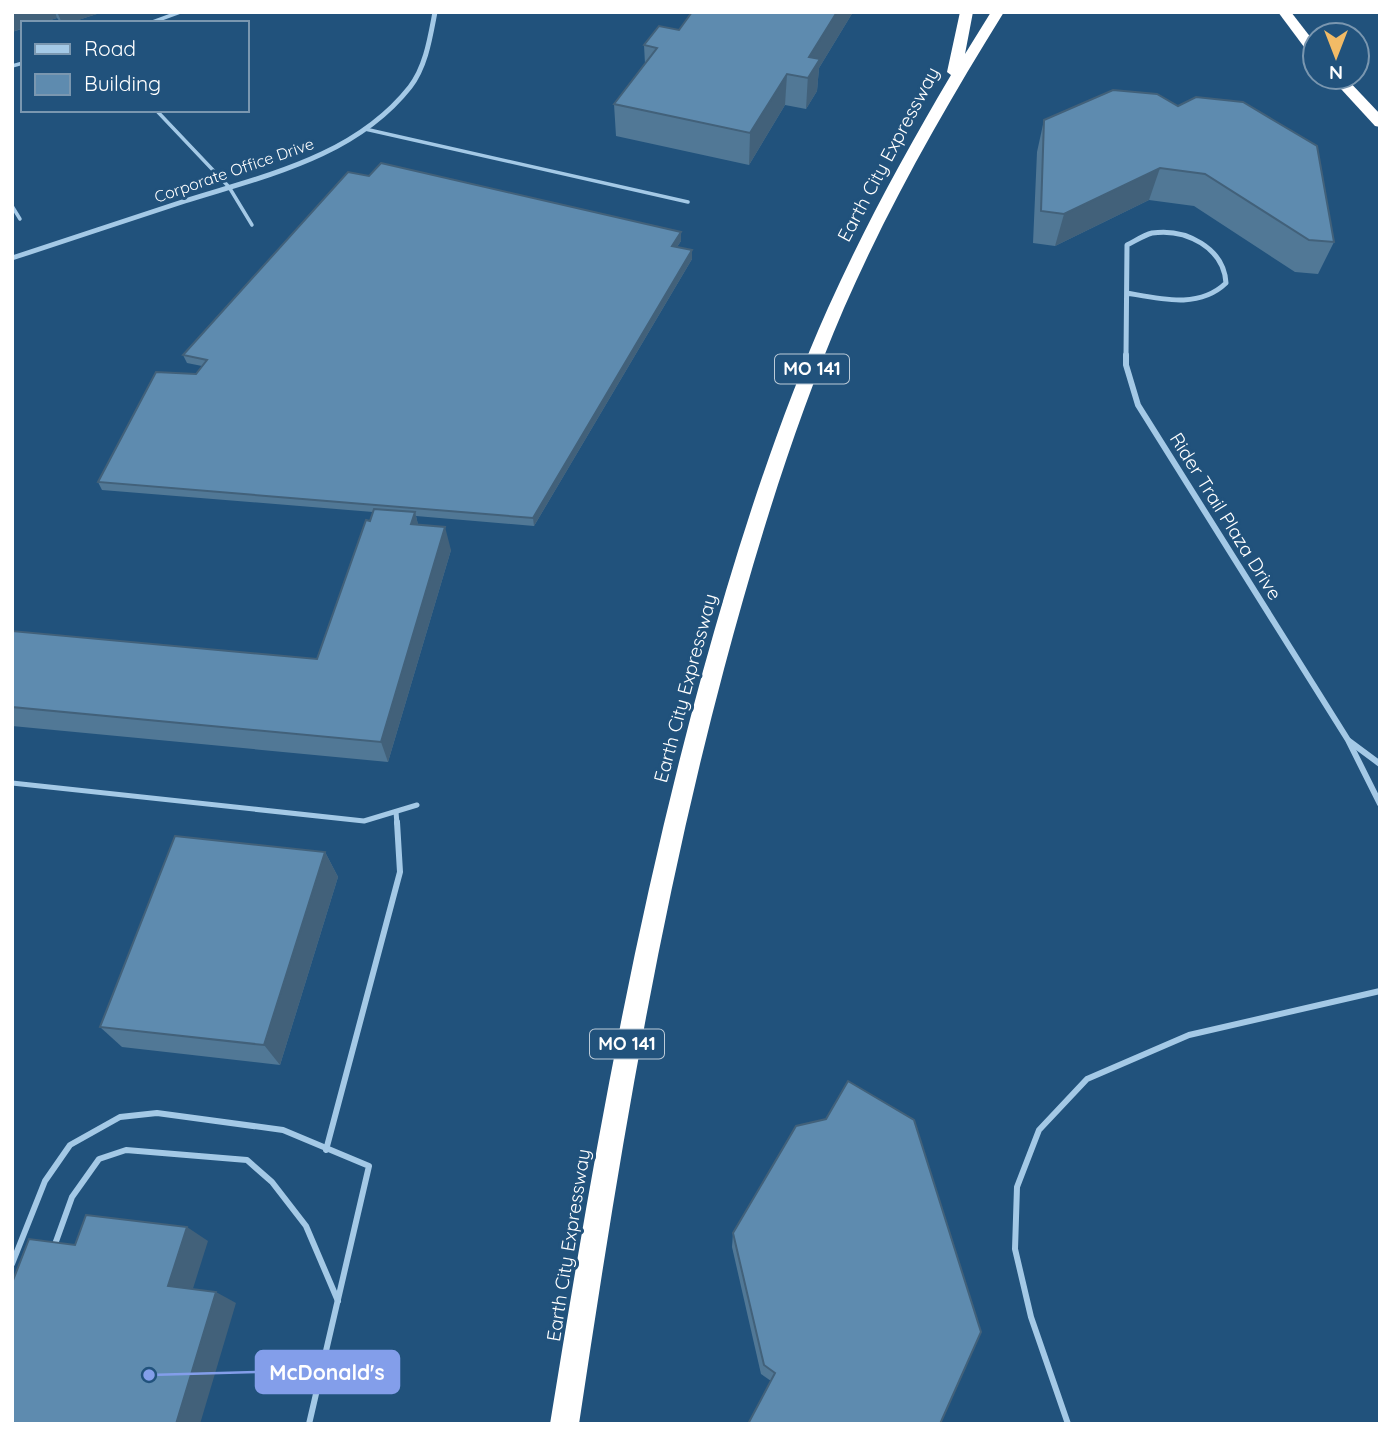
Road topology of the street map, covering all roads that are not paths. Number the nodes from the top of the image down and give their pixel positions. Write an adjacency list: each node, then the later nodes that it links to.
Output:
1 (180, 12): 6 (lane)
2 (435, 12): 12 (street, Corporate Office Drive)
3 (967, 12): 8 (highway)
4 (998, 12): 8 (highway, Earth City Expressway / MO 141)
5 (1284, 12): 7 (highway)
6 (155, 21)
7 (1301, 34)
8 (951, 86): 32 (highway, Earth City Expressway / MO 141)
9 (1350, 91): 11 (highway)
10 (158, 112): 13 (lane)
11 (1380, 123)
12 (365, 129): 13 (street, Corporate Office Drive); 14 (lane)
13 (229, 187): 17 (lane); 18 (street, Corporate Office Drive)
14 (688, 202)
15 (12, 206): 16 (lane)
16 (20, 219)
17 (252, 225)
18 (12, 258)
19 (1127, 293): 19 (street, Rider Trail Plaza Drive); 20 (street, Rider Trail Plaza Drive)
20 (1348, 740): 21 (street, Rider Trail Plaza Drive); 23 (street, Rider Trail Plaza Drive)
21 (1380, 764)
22 (12, 783): 25 (lane)
23 (1380, 804)
24 (417, 805): 25 (lane)
25 (396, 812): 27 (lane)
26 (1380, 991): 33 (lane)
27 (326, 1150): 29 (lane); 30 (lane)
28 (50, 1256): 30 (lane)
29 (12, 1264)
30 (338, 1301): 31 (lane)
31 (309, 1424)
32 (564, 1424)
33 (1068, 1424)

